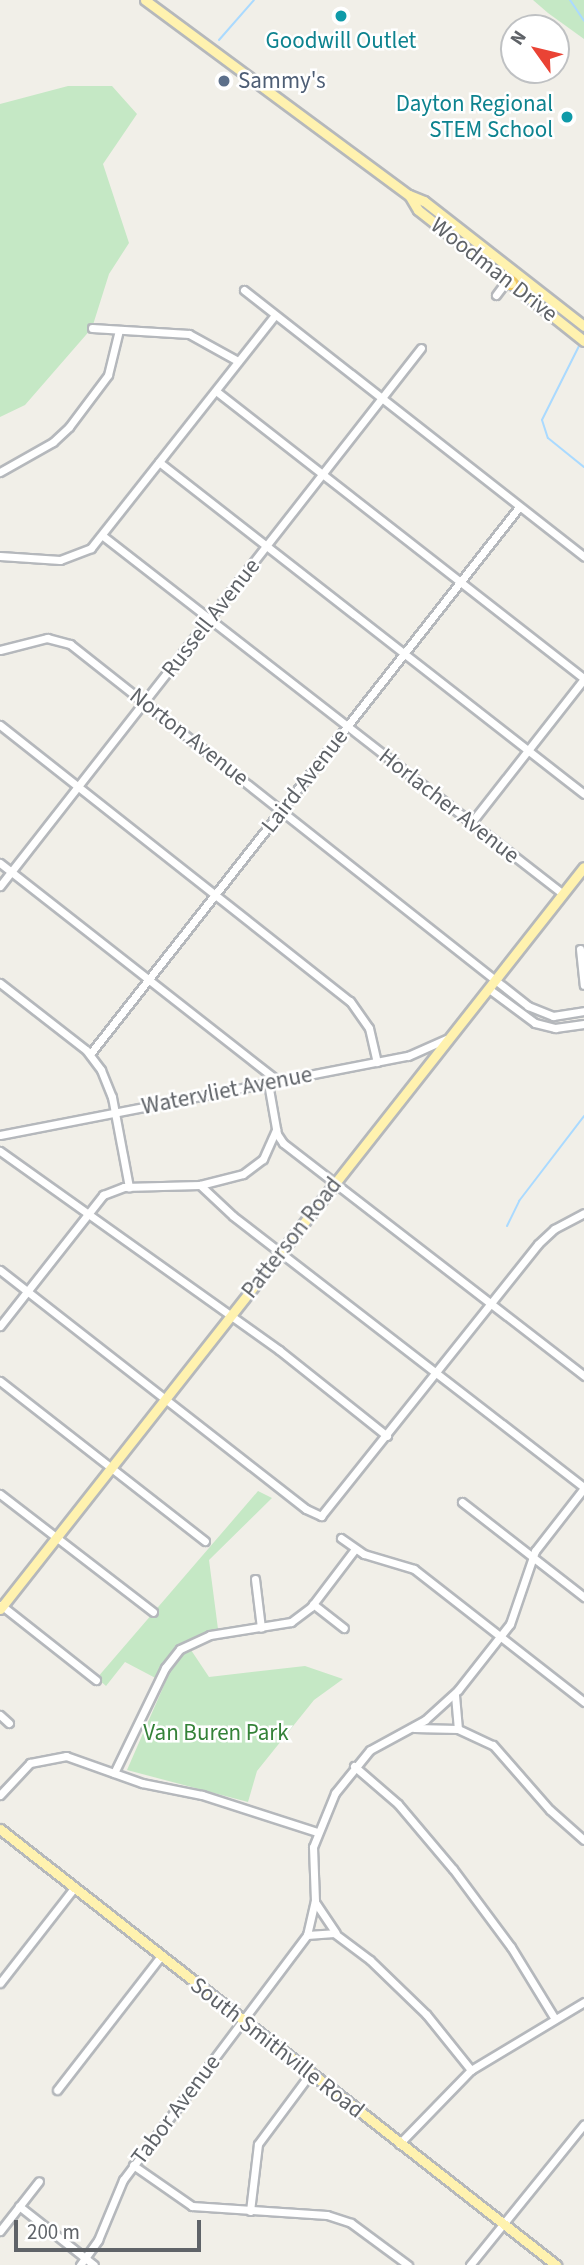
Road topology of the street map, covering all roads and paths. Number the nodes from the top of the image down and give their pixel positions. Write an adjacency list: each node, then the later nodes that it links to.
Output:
1 (145, 0): 2 (main road, Woodman Drive)
2 (440, 221): 3 (main road, Woodman Drive); 9 (main road, Woodman Drive)
3 (513, 271): 5 (street); 9 (main road, Woodman Drive)
4 (244, 290): 6 (street)
5 (496, 295)
6 (274, 316): 11 (street); 13 (street)
7 (92, 328): 8 (street)
8 (119, 330): 11 (street); 15 (street)
9 (583, 334)
10 (421, 348): 13 (street, Russell Avenue)
11 (238, 361): 12 (street)
12 (216, 391): 14 (street); 16 (street)
13 (382, 399): 16 (street, Russell Avenue); 17 (street)
14 (159, 463): 18 (street); 19 (street)
15 (0, 472)
16 (323, 474): 19 (street, Russell Avenue); 22 (street)
17 (519, 507): 21 (street); 22 (street, Laird Avenue)
18 (103, 536): 20 (street); 23 (street, Horlacher Avenue)
19 (266, 547): 23 (street, Russell Avenue); 25 (street)
20 (0, 556)
21 (584, 557)
22 (460, 582): 25 (street, Laird Avenue); 26 (street)
23 (210, 619): 27 (street, Russell Avenue); 29 (street, Horlacher Avenue)
24 (0, 650): 27 (street, Norton Avenue)
25 (404, 654): 29 (street, Laird Avenue); 30 (street)
26 (584, 679): 30 (street)
27 (144, 702): 31 (street, Russell Avenue); 33 (street, Norton Avenue)
28 (0, 725): 31 (street)
29 (347, 727): 33 (street, Laird Avenue); 34 (street, Horlacher Avenue)
30 (529, 751): 32 (street); 34 (street)
31 (78, 787): 37 (street, Russell Avenue); 40 (street)
32 (584, 794)
33 (282, 810): 40 (street, Laird Avenue); 42 (street, Norton Avenue)
34 (471, 823): 39 (street, Horlacher Avenue)
35 (0, 863): 37 (street)
36 (584, 867): 39 (main road, Patterson Road)
37 (11, 872): 38 (street, Russell Avenue); 43 (street)
38 (0, 886)
39 (563, 894): 42 (main road, Patterson Road)
40 (216, 895): 43 (street, Laird Avenue); 51 (street)
41 (580, 948): 45 (street)
42 (498, 978): 46 (main road, Patterson Road); 47 (street, Norton Avenue)
43 (149, 980): 50 (street, Laird Avenue); 52 (street)
44 (0, 983): 50 (street)
45 (584, 985)
46 (489, 989): 48 (street); 49 (main road, Patterson Road)
47 (584, 1011)
48 (584, 1024)
49 (450, 1036): 51 (street, Watervliet Avenue); 58 (main road, Patterson Road)
50 (90, 1054): 54 (street)
51 (377, 1062): 52 (street, Watervliet Avenue)
52 (278, 1081): 53 (street, Watervliet Avenue)
53 (268, 1083): 54 (street, Watervliet Avenue); 55 (street)
54 (115, 1113): 56 (street, Watervliet Avenue); 60 (street)
55 (276, 1130): 58 (street); 59 (street)
56 (0, 1135)
57 (0, 1151): 62 (street)
58 (334, 1184): 63 (main road, Patterson Road); 66 (street)
59 (200, 1185): 60 (street); 63 (street)
60 (129, 1187): 62 (street)
61 (584, 1213): 66 (street)
62 (88, 1214): 65 (street); 67 (street)
63 (281, 1252): 67 (main road, Patterson Road); 69 (street)
64 (0, 1270): 65 (street)
65 (27, 1291): 68 (street); 72 (street)
66 (491, 1304): 69 (street); 70 (street)
67 (231, 1316): 72 (main road, Patterson Road); 73 (street)
68 (0, 1326)
69 (437, 1373): 73 (street); 75 (street)
70 (584, 1376)
71 (0, 1381): 74 (street)
72 (165, 1399): 73 (street); 74 (main road, Patterson Road)
73 (387, 1436)
74 (111, 1468): 78 (main road, Patterson Road); 80 (street)
75 (584, 1487): 82 (street, Tabor Avenue)
76 (0, 1494): 78 (street)
77 (462, 1502): 82 (street)
78 (56, 1537): 86 (main road, Patterson Road); 87 (street)
79 (341, 1538): 81 (street)
80 (205, 1541)
81 (355, 1549): 85 (street); 90 (street)
82 (533, 1556): 84 (street); 90 (street, Tabor Avenue)
83 (255, 1579): 88 (street)
84 (584, 1597)
85 (313, 1604): 88 (street); 89 (street)
86 (1, 1607): 91 (street)
87 (153, 1612)
88 (261, 1628): 99 (street)
89 (344, 1628)
90 (500, 1637): 92 (street, Tabor Avenue); 93 (street)
91 (96, 1680)
92 (456, 1693): 96 (street, Tabor Avenue); 97 (street)
93 (584, 1702)
94 (0, 1716): 95 (street)
95 (9, 1723)
96 (406, 1729): 97 (street); 98 (street, Tabor Avenue)
97 (458, 1729): 103 (street)
98 (354, 1766): 102 (street, Tabor Avenue); 111 (street)
99 (114, 1773): 100 (street); 102 (street)
100 (0, 1795)
101 (0, 1829): 104 (main road, South Smithville Road)
102 (317, 1832): 105 (street, Tabor Avenue)
103 (584, 1840)
104 (74, 1888): 108 (main road, South Smithville Road); 109 (street)
105 (315, 1902): 106 (street, Tabor Avenue); 107 (street)
106 (307, 1935): 107 (street); 112 (street, Tabor Avenue)
107 (339, 1936): 113 (street)
108 (160, 1956): 112 (main road, South Smithville Road); 115 (street)
109 (0, 1983)
110 (584, 2002): 111 (street)
111 (555, 2019): 113 (street)
112 (242, 2021): 114 (main road, South Smithville Road); 118 (street, Tabor Avenue)
113 (471, 2070): 117 (street)
114 (310, 2074): 117 (main road, South Smithville Road); 121 (street)
115 (57, 2090)
116 (584, 2124): 122 (street)
117 (399, 2144): 122 (main road, South Smithville Road)
118 (133, 2165): 121 (street); 124 (street, Tabor Avenue)
119 (39, 2181): 120 (street)
120 (19, 2206): 123 (street); 124 (street)
121 (250, 2211): 126 (street)
122 (503, 2225): 127 (street); 128 (main road, South Smithville Road)
123 (0, 2231)
124 (83, 2262): 125 (street)
125 (94, 2265)
126 (408, 2265)
127 (470, 2265)
128 (556, 2265)

